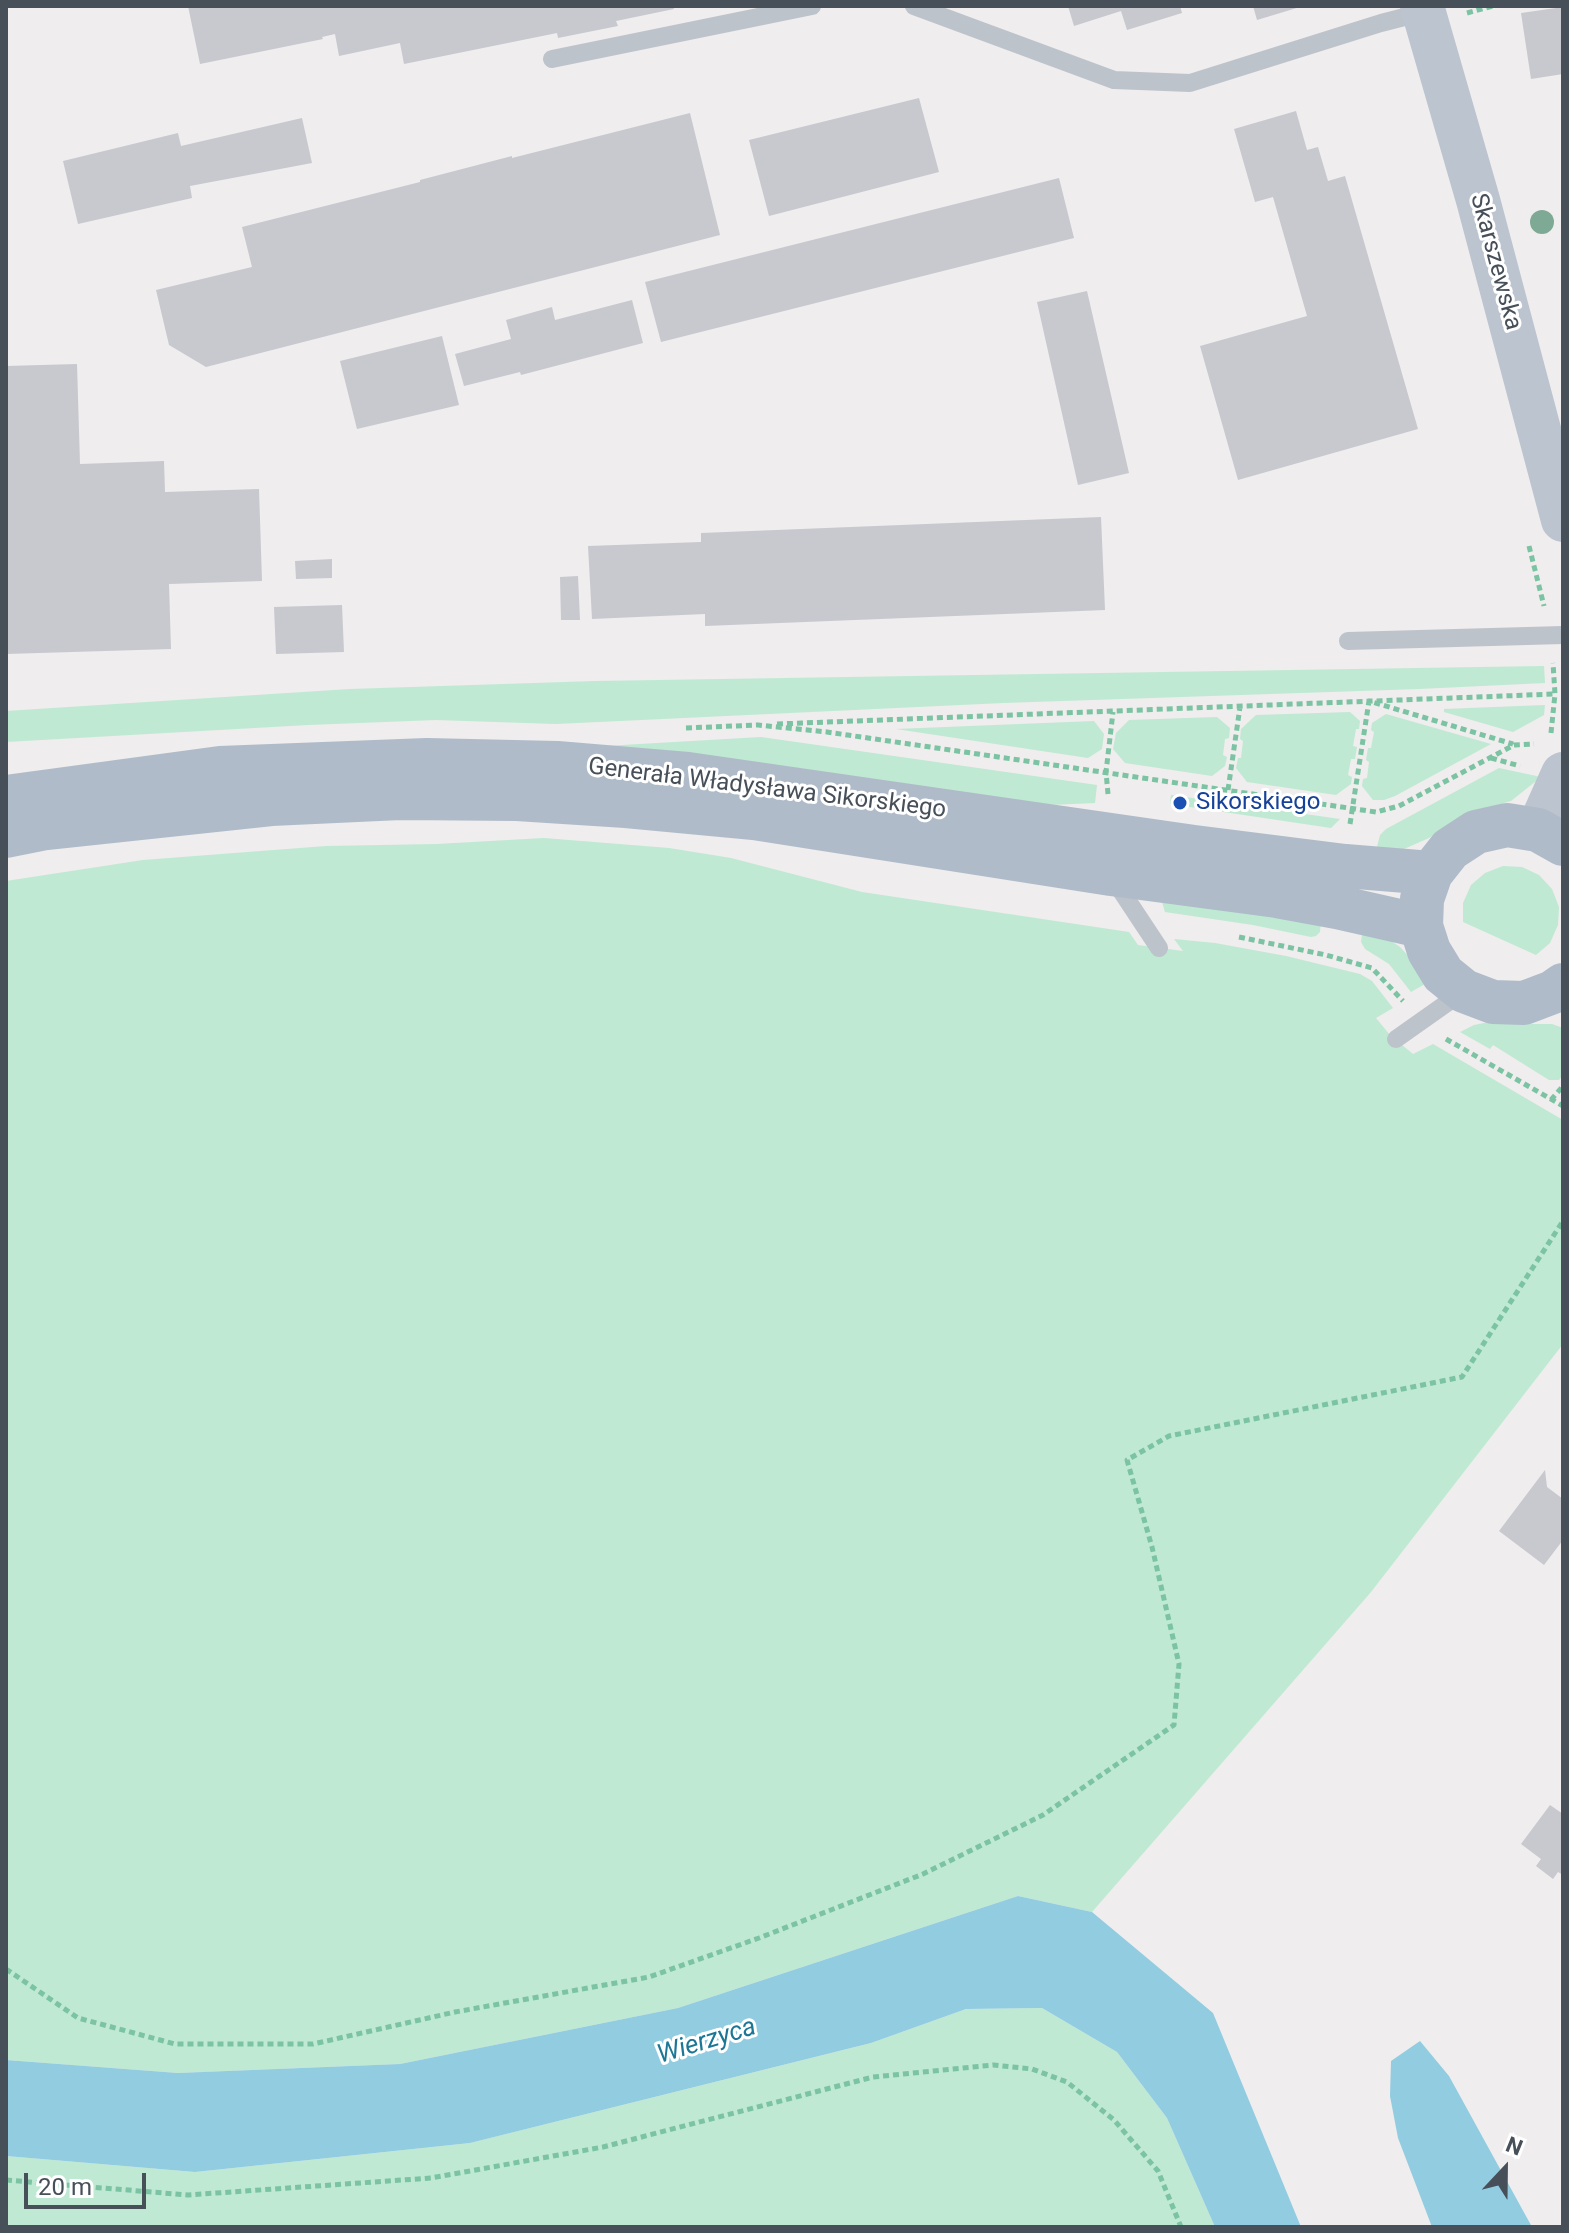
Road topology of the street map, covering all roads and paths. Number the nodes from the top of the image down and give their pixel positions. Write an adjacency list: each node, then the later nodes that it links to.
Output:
1 (812, 6): 5 (lane)
2 (914, 6): 4 (lane)
3 (1493, 6): 4 (path)
4 (1436, 11): 6 (main road, Skarszewska)
5 (552, 59)
6 (1563, 520)
7 (1556, 636): 8 (lane); 9 (path)
8 (1348, 641)
9 (1555, 694): 10 (path); 14 (path)
10 (1369, 701): 11 (path); 14 (path); 20 (path)
11 (1240, 707): 12 (path); 17 (path)
12 (1113, 712): 13 (path); 19 (path)
13 (758, 725)
14 (1514, 745): 15 (path)
15 (1490, 758)
16 (1563, 774): 22 (main road)
17 (1228, 790)
18 (6, 797): 23 (main road, Generała Władysława Sikorskiego)
19 (1108, 801)
20 (1352, 808)
21 (6, 836): 24 (main road, Generała Władysława Sikorskiego)
22 (1550, 837): 23 (main road)
23 (1431, 873): 25 (main road)
24 (1111, 874): 25 (main road, Generała Władysława Sikorskiego); 27 (lane)
25 (1421, 926): 28 (main road)
26 (1233, 936): 30 (path)
27 (1159, 948)
28 (1464, 991): 29 (main road); 30 (lane)
29 (1560, 992)
30 (1421, 1021): 31 (lane); 33 (path)
31 (1396, 1039)
32 (1563, 1086): 33 (path)
33 (1551, 1100): 34 (path)
34 (1563, 1106)
35 (1563, 1221): 36 (path)
36 (6, 1969)
37 (6, 2180): 38 (path)
38 (1181, 2227)

